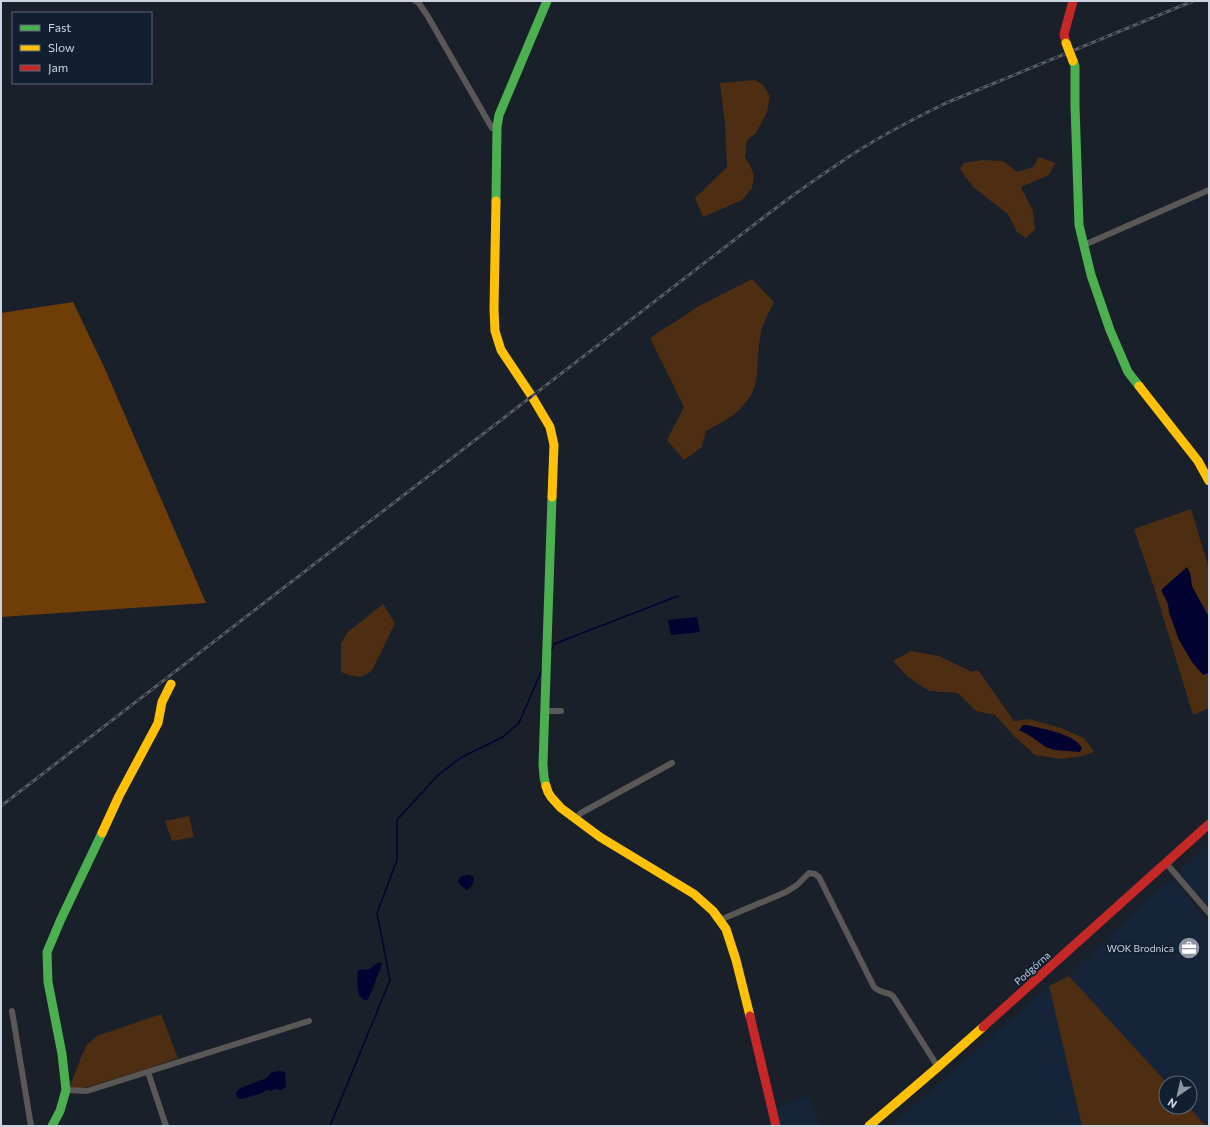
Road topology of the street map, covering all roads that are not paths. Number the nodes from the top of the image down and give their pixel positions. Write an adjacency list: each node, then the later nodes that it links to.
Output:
1 (415, 1): 4 (street)
2 (547, 1): 4 (street)
3 (1073, 1): 6 (street, bridge)
4 (497, 127): 9 (street)
5 (1209, 190): 6 (street)
6 (1084, 245): 7 (street)
7 (1209, 480)
8 (171, 684): 21 (street)
9 (545, 711): 10 (street); 12 (street)
10 (561, 711)
11 (672, 763): 12 (street)
12 (575, 819): 16 (street)
13 (1209, 824): 14 (street, Podgórna)
14 (1166, 863): 15 (street); 19 (street, Podgórna)
15 (1209, 913)
16 (720, 920): 19 (street); 25 (street)
17 (12, 1011): 22 (street)
18 (309, 1021): 20 (street)
19 (938, 1067): 26 (street, Podgórna)
20 (148, 1072): 21 (street); 24 (street)
21 (66, 1090): 23 (street)
22 (31, 1126)
23 (52, 1126)
24 (166, 1126)
25 (776, 1126)
26 (869, 1126)

